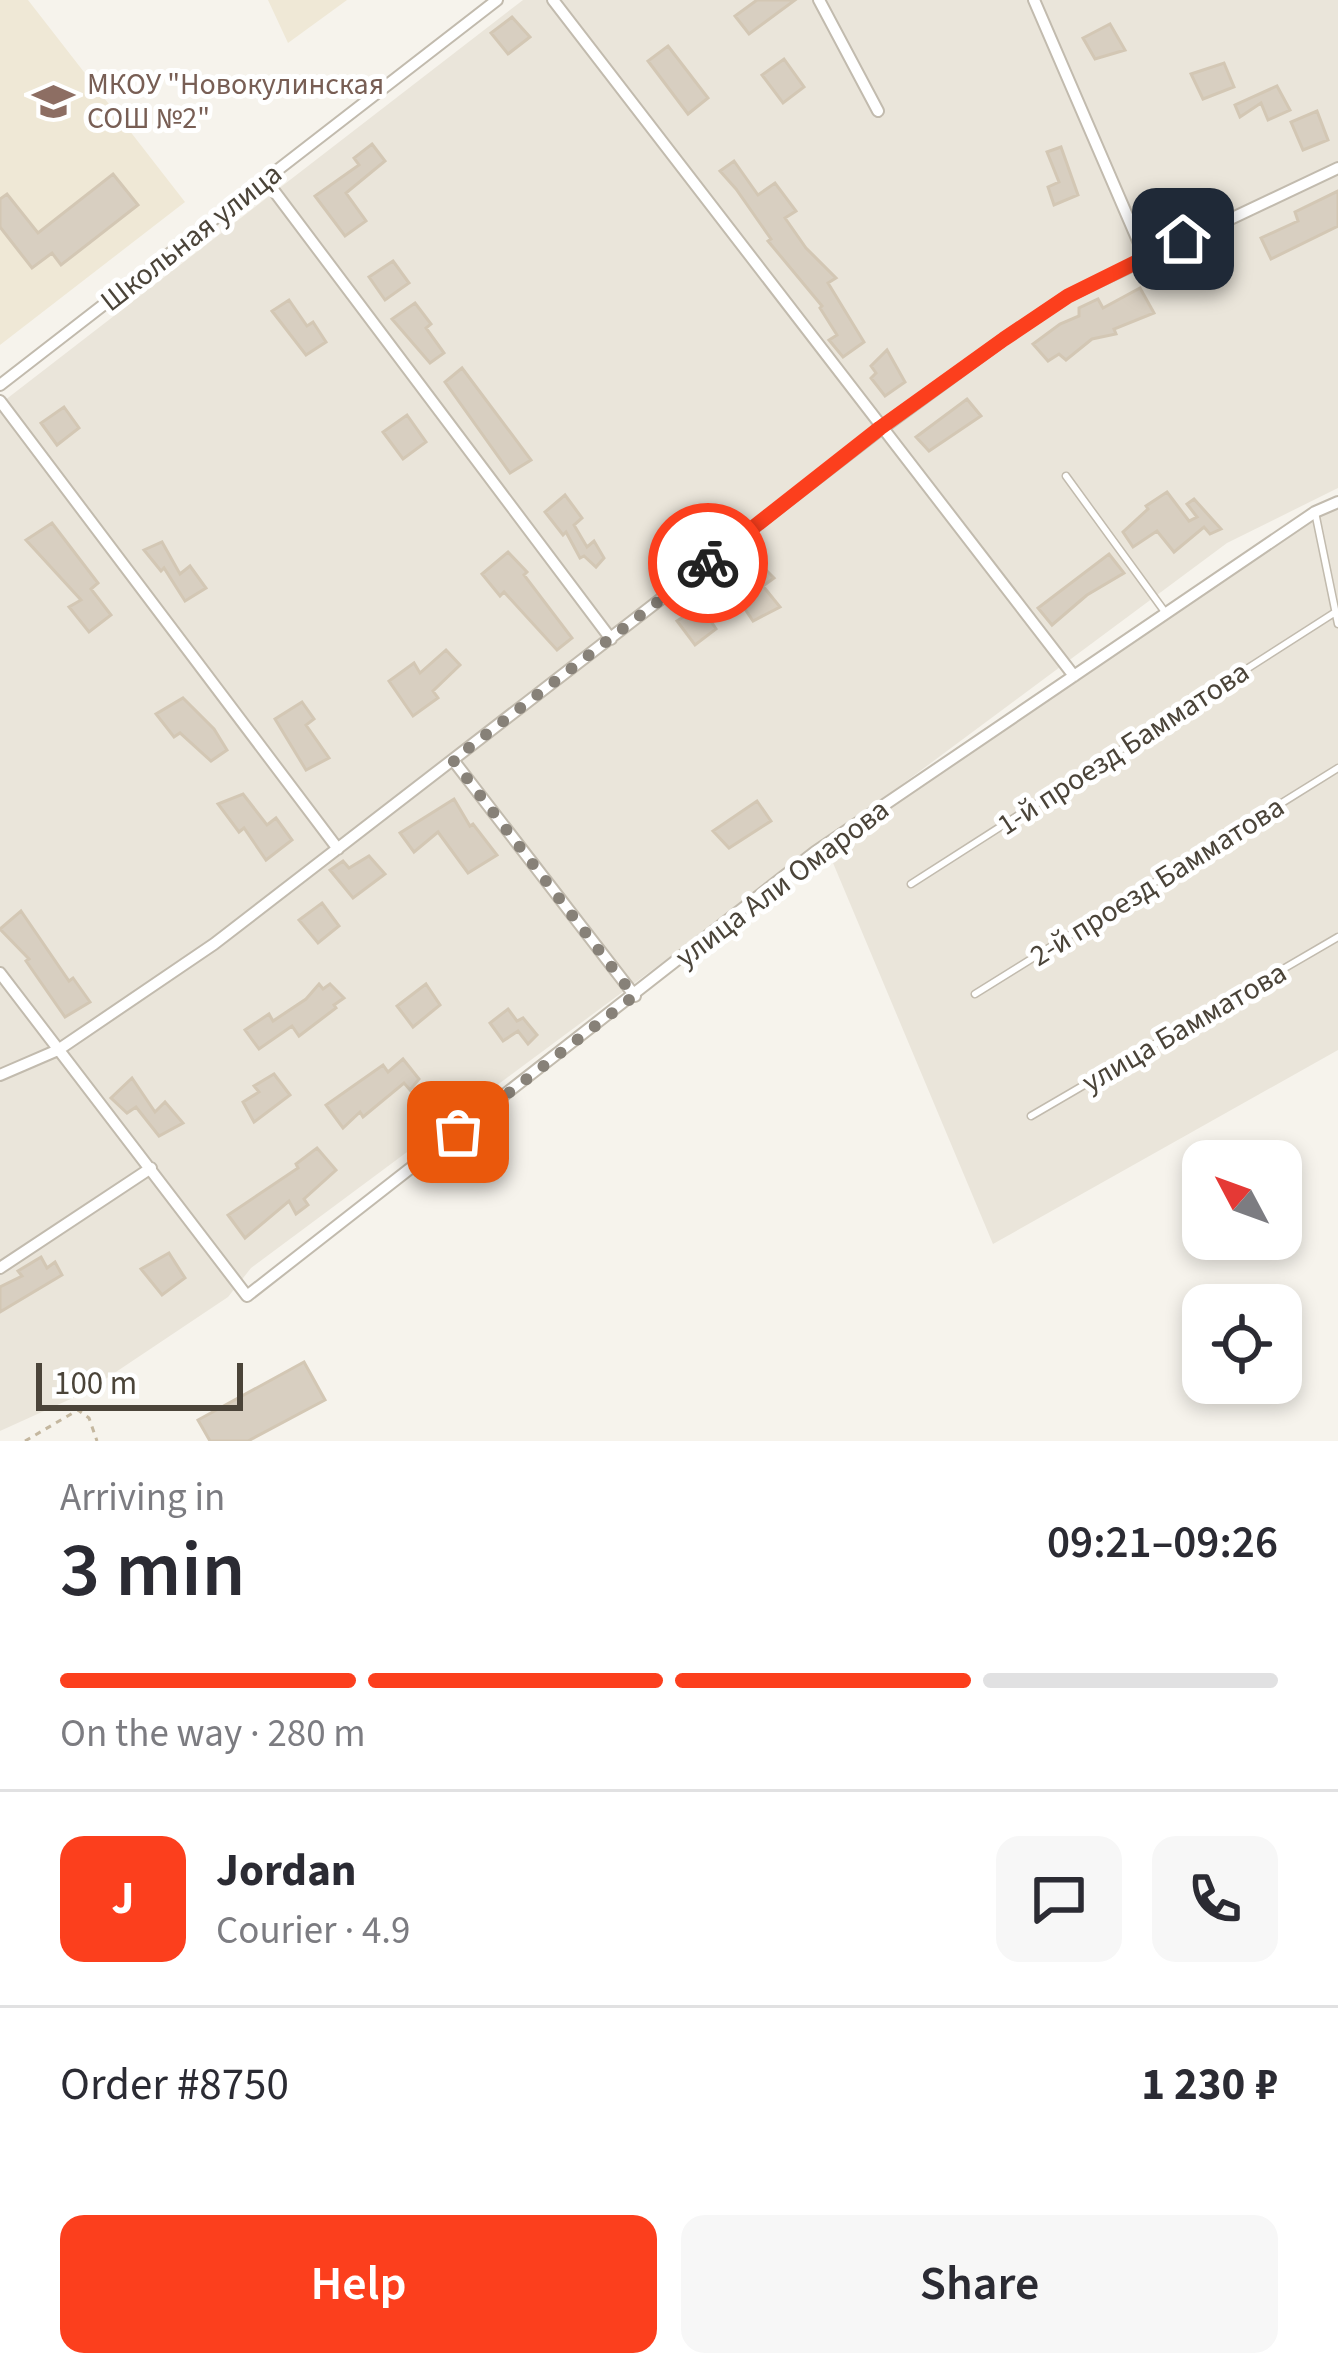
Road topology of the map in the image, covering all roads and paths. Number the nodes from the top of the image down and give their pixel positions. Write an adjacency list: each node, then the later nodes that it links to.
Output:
1 (496, 0): 7 (street, Школьная улица)
2 (553, 0): 11 (street)
3 (819, 0): 5 (street)
4 (1034, 0): 8 (street)
5 (878, 111)
6 (1338, 168): 8 (street)
7 (266, 179): 9 (street, Школьная улица); 18 (street)
8 (1144, 257): 11 (street)
9 (0, 385)
10 (0, 401): 22 (street)
11 (880, 428): 18 (street); 19 (street)
12 (1066, 476): 15 (lane)
13 (1338, 502): 14 (street, улица Али Омарова)
14 (1315, 512): 15 (street, улица Али Омарова); 16 (lane)
15 (1165, 612): 19 (street, улица Али Омарова)
16 (1334, 613): 17 (lane); 23 (lane, 1-й проезд Бамматова)
17 (1338, 624)
18 (611, 639): 20 (street)
19 (1074, 676): 27 (street, улица Али Омарова)
20 (453, 760): 22 (street); 27 (street)
21 (1338, 768): 26 (lane, 2-й проезд Бамматова)
22 (338, 849): 28 (street)
23 (911, 884)
24 (1338, 937): 30 (lane, улица Бамматова)
25 (0, 974): 28 (street)
26 (975, 994)
27 (634, 996): 31 (street, улица Али Омарова)
28 (58, 1050): 29 (street); 31 (street)
29 (0, 1075)
30 (1031, 1116)
31 (151, 1168): 32 (street)
32 (0, 1268)
33 (25, 1441): 34 (path)
34 (98, 1441)

